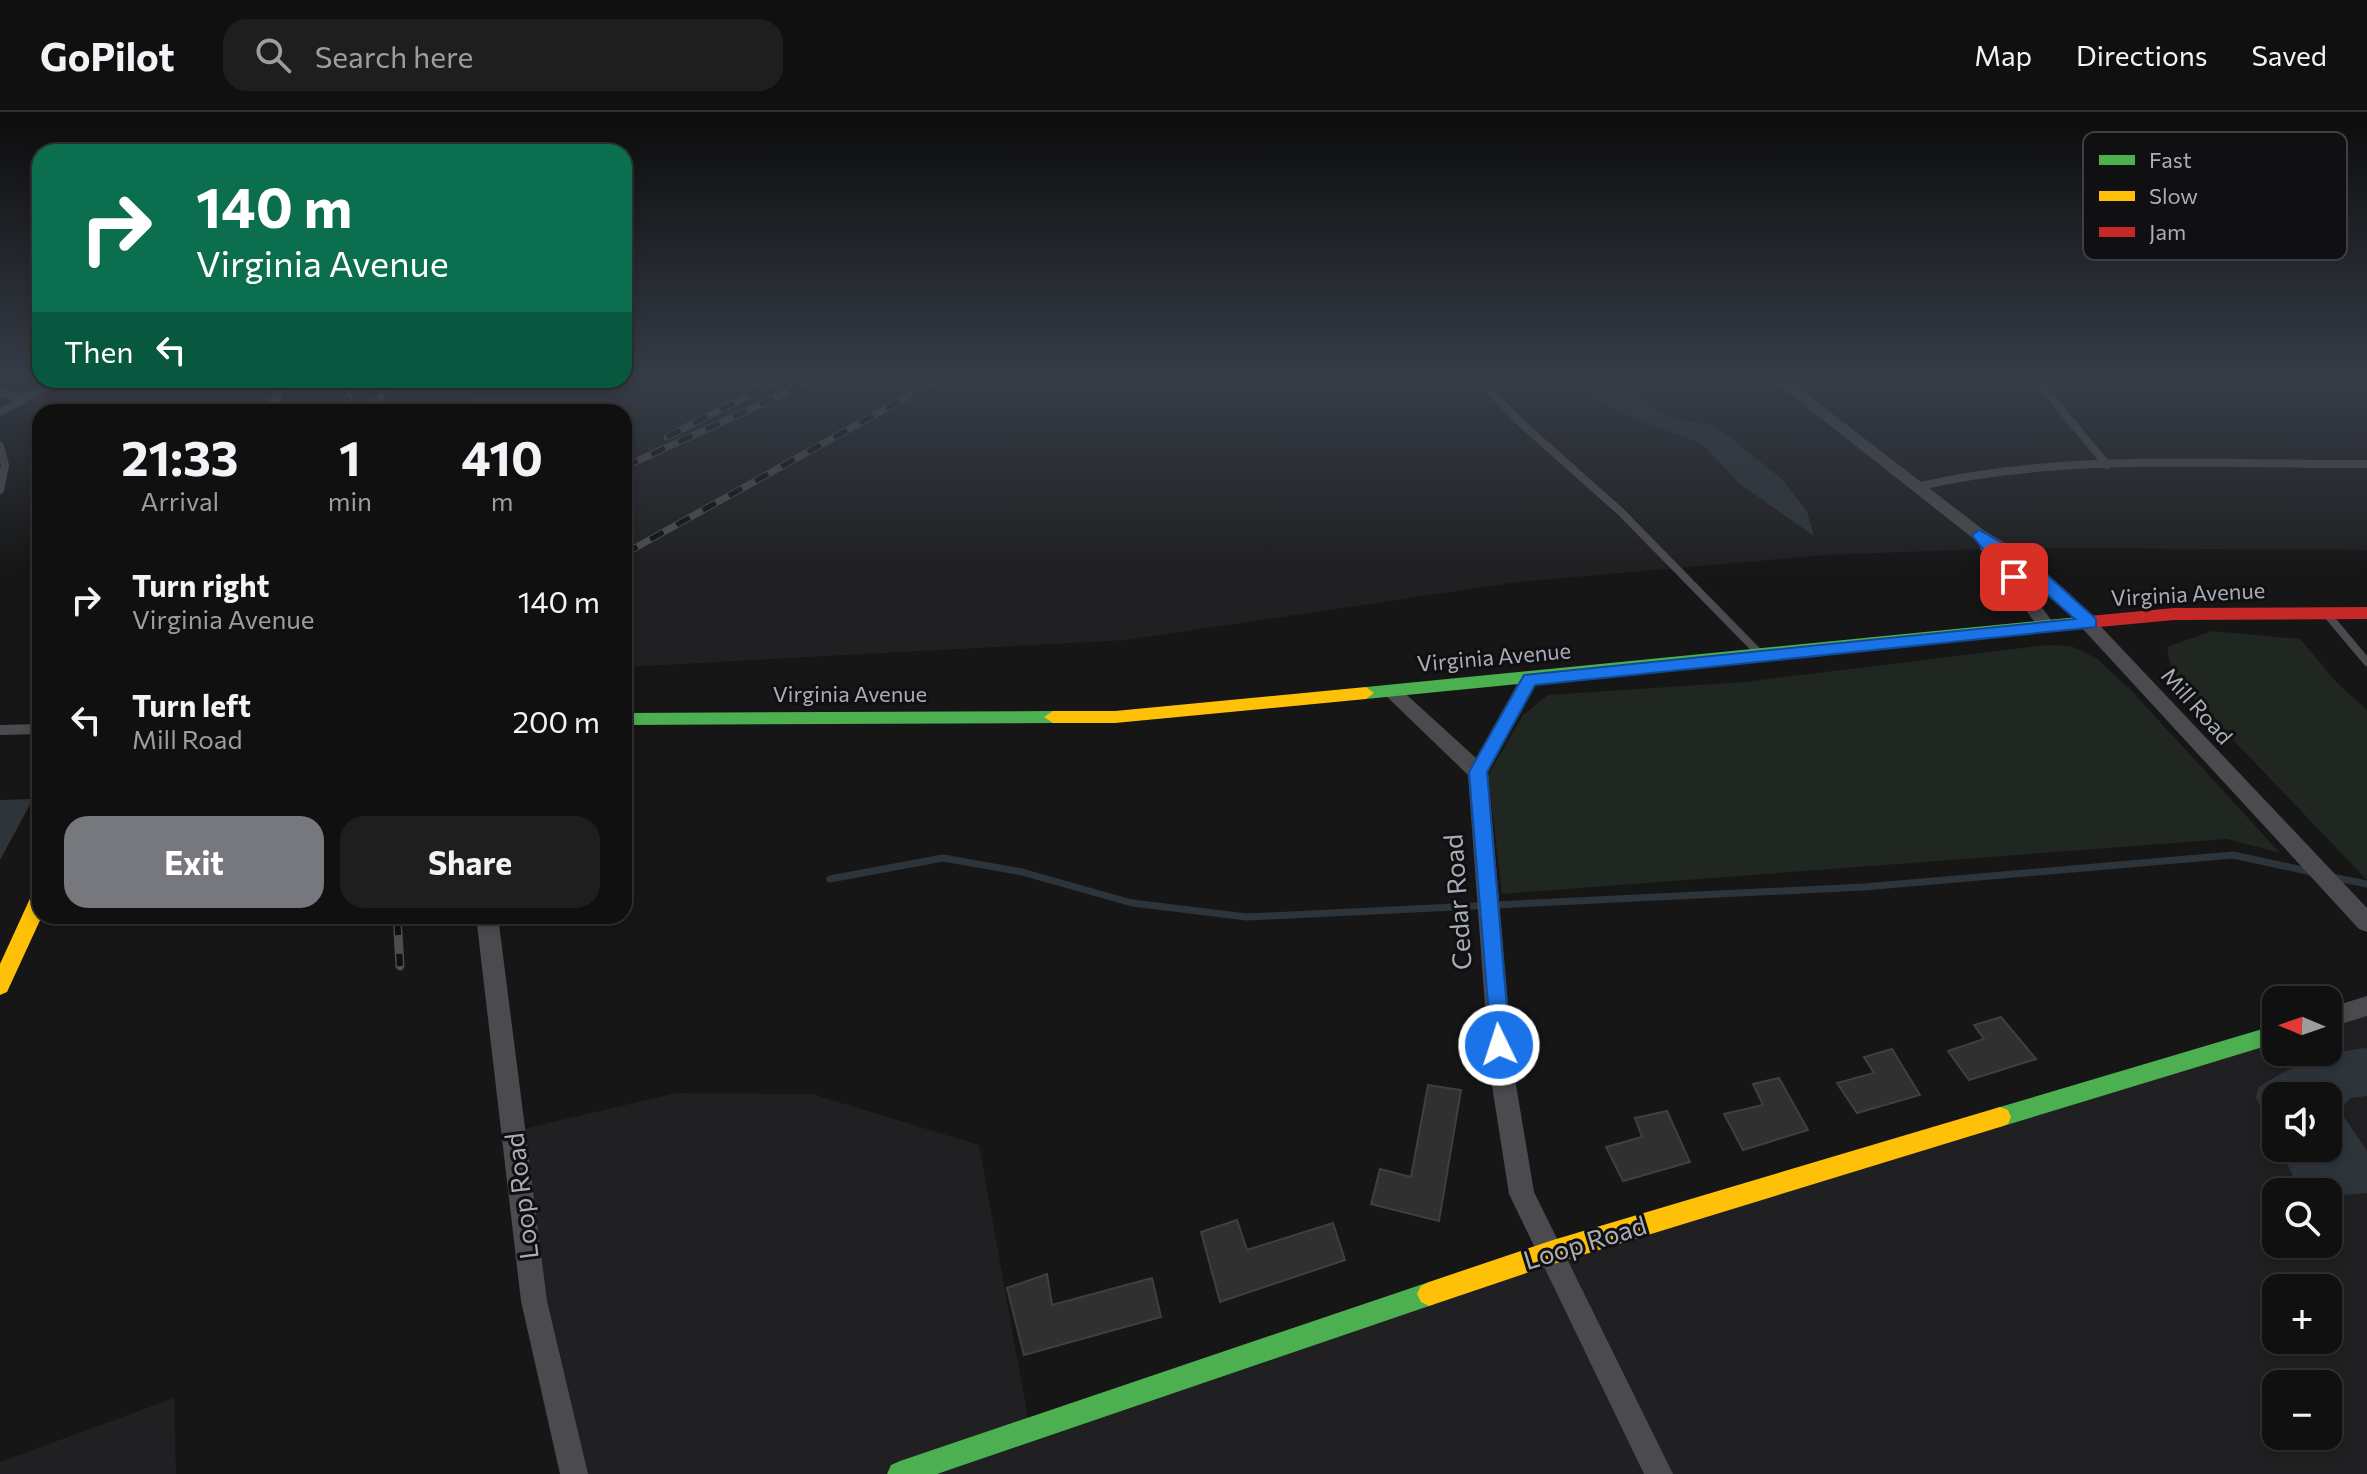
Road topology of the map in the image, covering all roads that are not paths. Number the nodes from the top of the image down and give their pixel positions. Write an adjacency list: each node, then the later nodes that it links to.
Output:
1 (1543, 443): 14 (lane)
2 (1859, 443): 7 (street, Mill Road)
3 (2088, 443): 6 (lane)
4 (0, 446): 8 (lane)
5 (2367, 464): 6 (lane)
6 (2107, 465): 7 (lane)
7 (1916, 487): 9 (street, Mill Road)
8 (0, 490)
9 (1979, 535): 12 (street, Mill Road); 13 (street, Mill Road)
10 (2326, 613): 11 (main road, Virginia Avenue); 12 (main road, Virginia Avenue); 15 (lane)
11 (2367, 613)
12 (2090, 623): 13 (main road, Virginia Avenue); 23 (street, Mill Road)
13 (2048, 628): 14 (main road, Virginia Avenue)
14 (1762, 656): 16 (main road, Virginia Avenue)
15 (2367, 662)
16 (1530, 679): 17 (main road, Virginia Avenue); 21 (street)
17 (1390, 691): 18 (main road, Virginia Avenue); 21 (street)
18 (632, 719)
19 (32, 729): 20 (lane)
20 (0, 730)
21 (1478, 772): 29 (street, Cedar Road)
22 (32, 916): 25 (main road)
23 (2367, 923)
24 (488, 924): 30 (street, Loop Road)
25 (0, 986)
26 (2367, 1006): 27 (street)
27 (2342, 1014)
28 (2262, 1038): 29 (main road, Loop Road)
29 (1553, 1252): 31 (main road, Loop Road); 32 (street, Cedar Road)
30 (574, 1474)
31 (900, 1474)
32 (1659, 1474)

